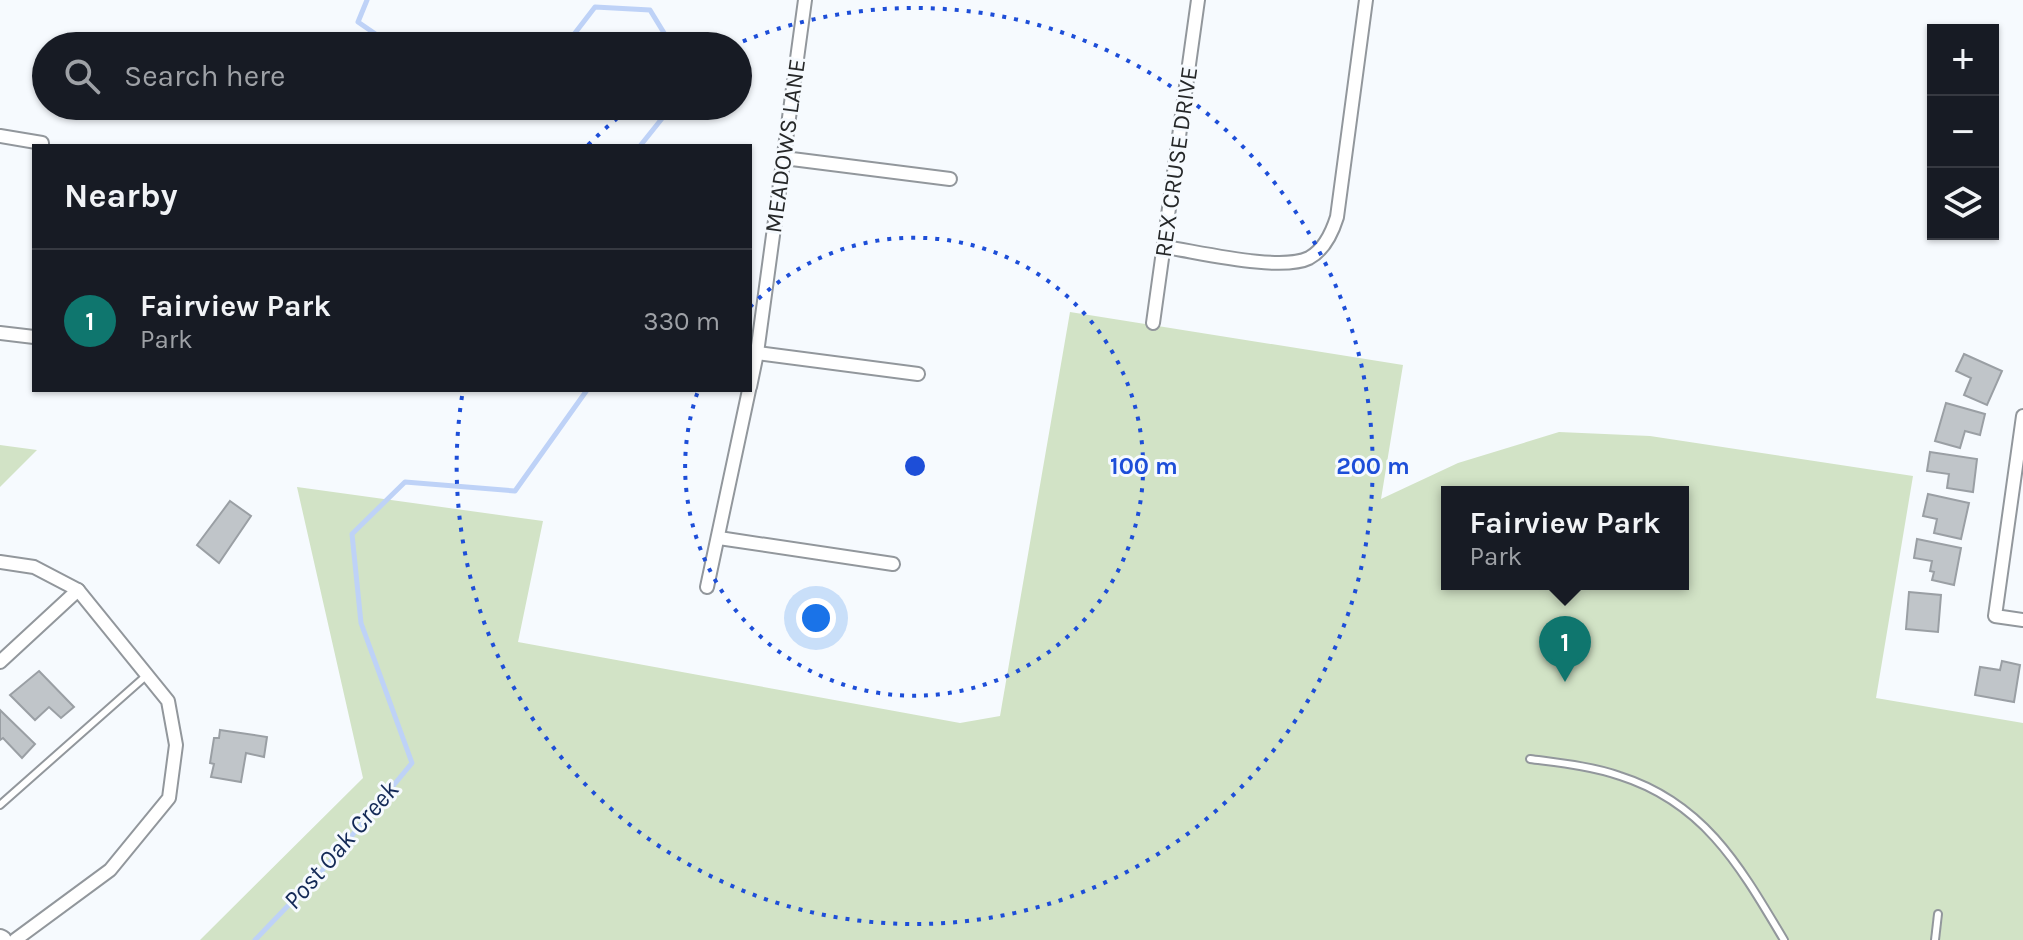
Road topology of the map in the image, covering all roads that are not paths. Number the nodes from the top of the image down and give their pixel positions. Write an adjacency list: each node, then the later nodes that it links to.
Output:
1 (805, 0): 6 (street, MEADOWS LANE)
2 (1198, 0): 8 (street, REX CRUSE DRIVE)
3 (1366, 0): 8 (street)
4 (0, 136): 5 (street)
5 (42, 143)
6 (784, 158): 7 (street); 12 (street, MEADOWS LANE)
7 (950, 179)
8 (1165, 247): 9 (street, REX CRUSE DRIVE)
9 (1153, 323)
10 (0, 333): 11 (street)
11 (32, 337)
12 (757, 353): 13 (street); 14 (street, MEADOWS LANE)
13 (918, 374)
14 (752, 378)
15 (749, 392): 17 (street, MEADOWS LANE)
16 (2023, 416): 22 (street)
17 (719, 538): 19 (street); 20 (street, MEADOWS LANE)
18 (0, 562): 21 (street)
19 (893, 564)
20 (707, 587)
21 (78, 590): 23 (street); 24 (street)
22 (2023, 620)
23 (0, 662)
24 (148, 674): 26 (lane); 28 (street)
25 (1530, 759): 29 (lane)
26 (0, 805)
27 (1938, 914): 30 (lane)
28 (15, 940)
29 (1784, 940)
30 (1935, 940)

